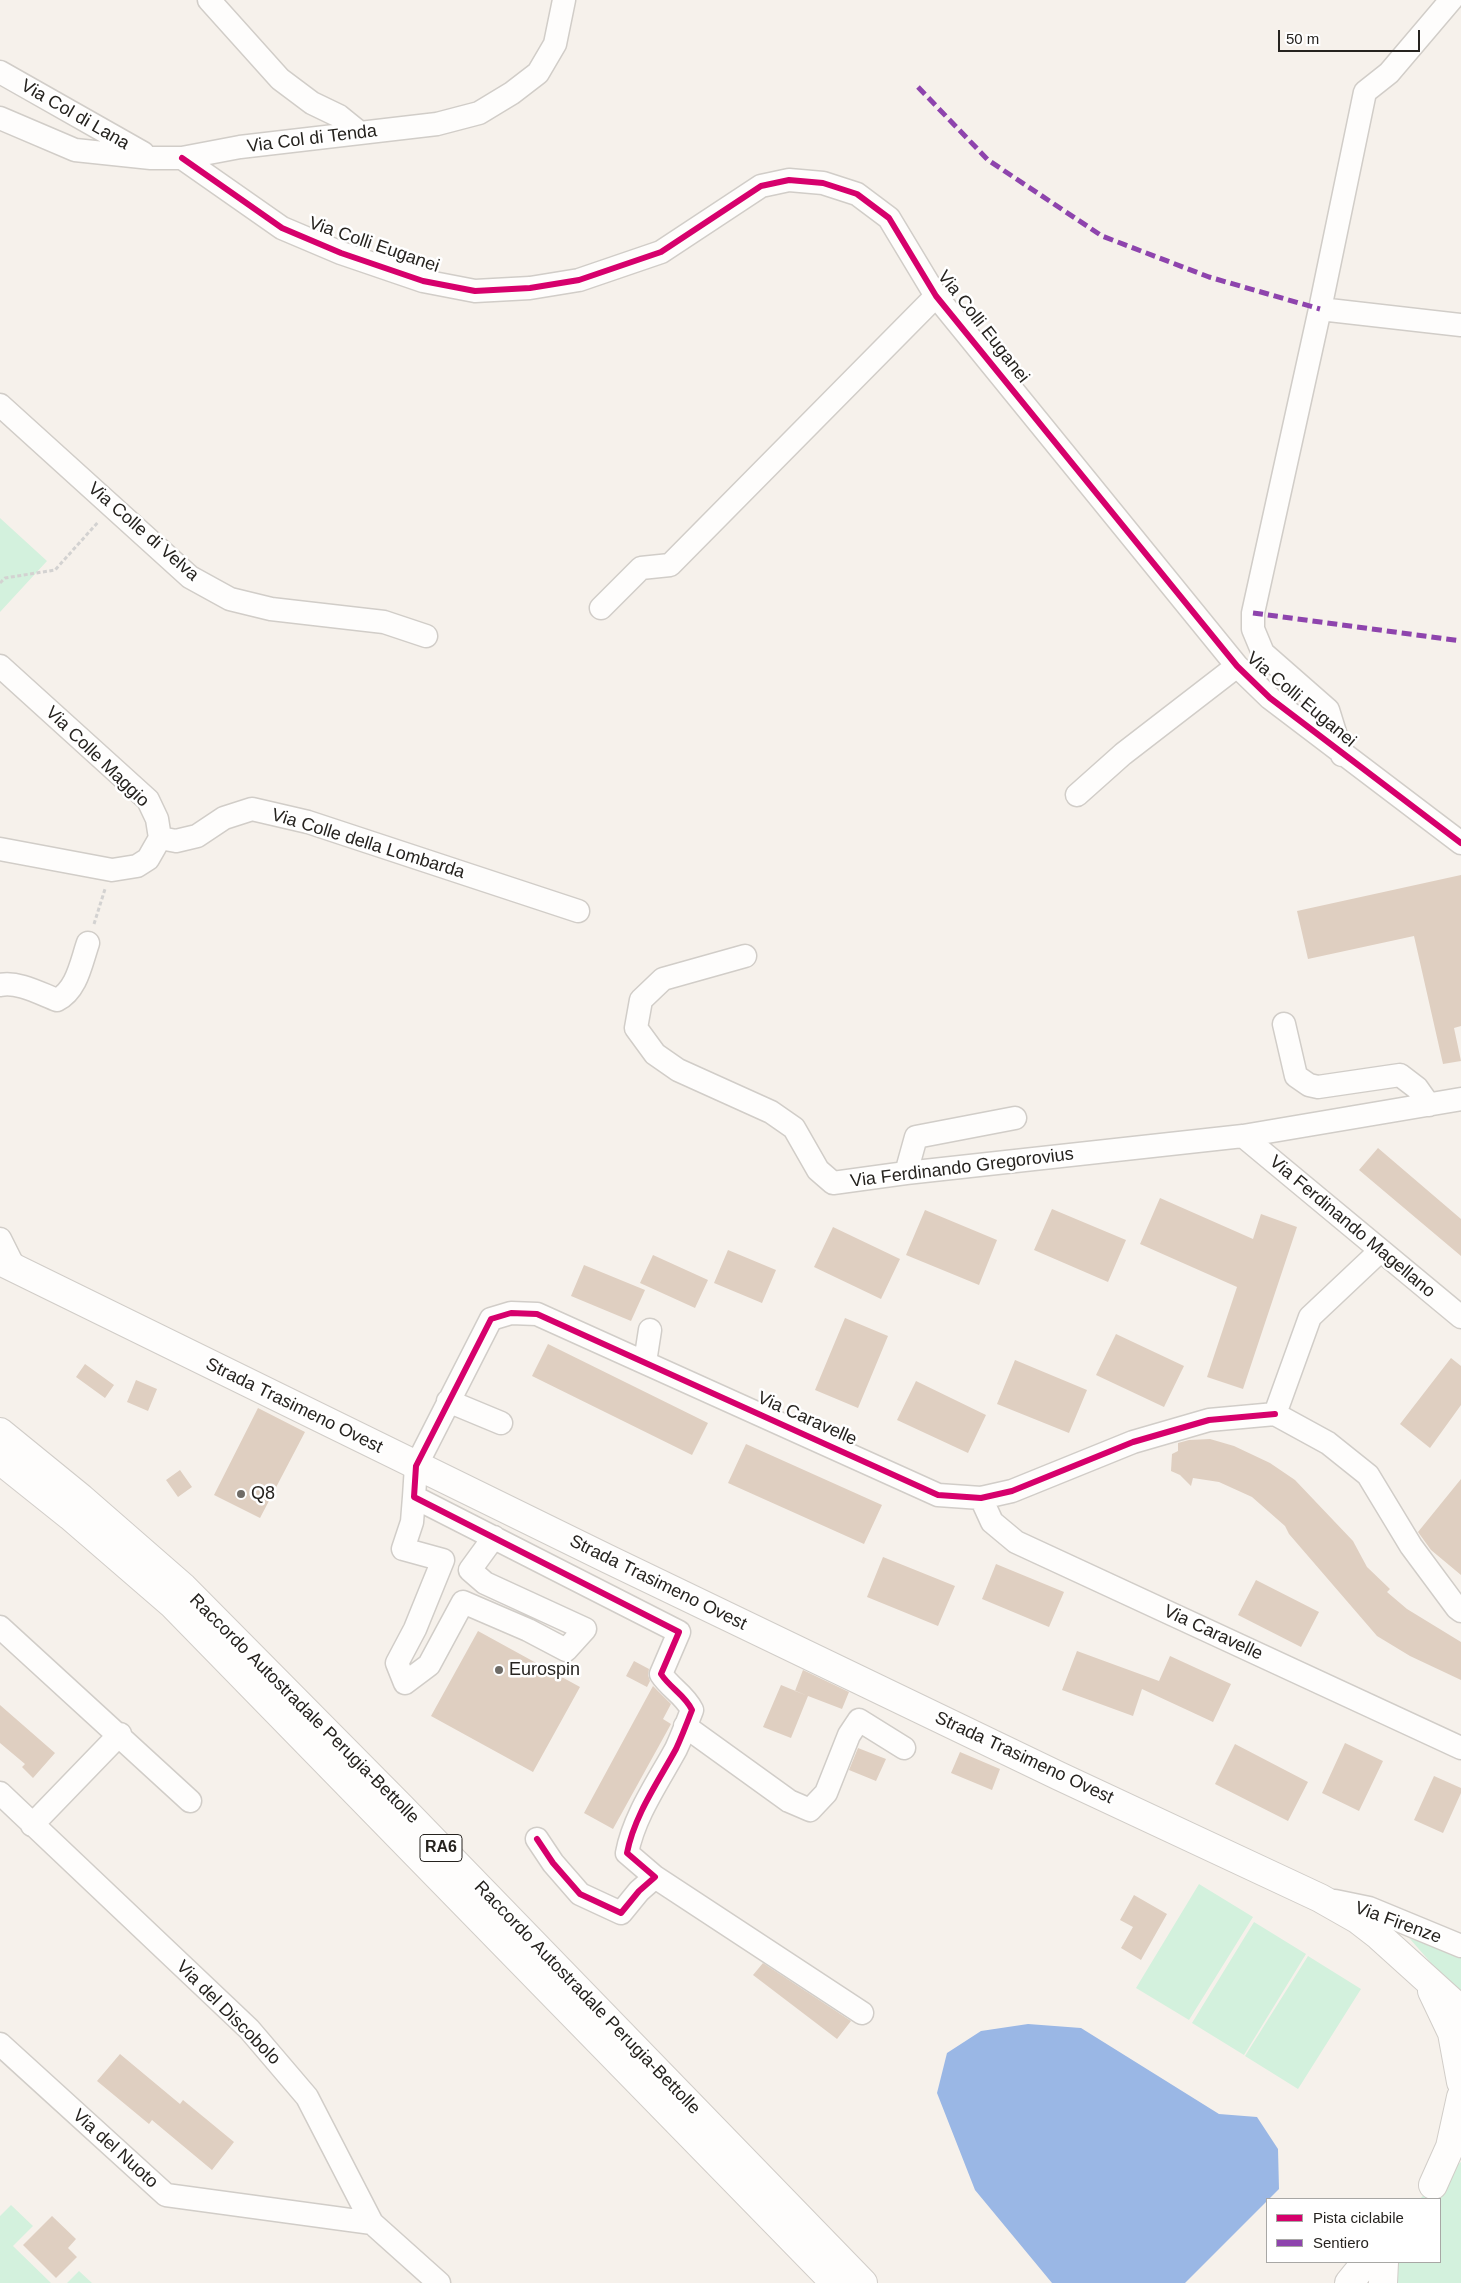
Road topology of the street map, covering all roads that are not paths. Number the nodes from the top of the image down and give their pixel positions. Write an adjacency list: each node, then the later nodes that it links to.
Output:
1 (209, 0): 6 (street)
2 (564, 0): 6 (street, Via Col di Tenda)
3 (1450, 0): 10 (street)
4 (0, 72): 7 (street, Via Col di Lana)
5 (0, 118): 7 (street, Via Col di Tenda)
6 (360, 133): 8 (street, Via Col di Tenda)
7 (151, 158): 8 (street, Via Col di Tenda)
8 (182, 158): 9 (street, Via Colli Euganei)
9 (936, 296): 13 (street, Via Colli Euganei); 16 (street, Via Colli Euganei)
10 (1320, 309): 11 (street); 17 (street)
11 (1461, 325)
12 (0, 405): 14 (street, Via Colle di Velva)
13 (601, 608)
14 (426, 636)
15 (0, 666): 19 (street, Via Colle Maggio)
16 (1237, 666): 17 (street, Via Colli Euganei); 18 (street, Via Colli Euganei)
17 (1342, 755): 20 (street, Via Colli Euganei)
18 (1077, 795)
19 (160, 838): 21 (street); 22 (street, Via Colle della Lombarda)
20 (1461, 843)
21 (0, 848)
22 (578, 911)
23 (88, 943): 25 (street)
24 (745, 956): 31 (street, Via Ferdinando Gregorovius)
25 (0, 985)
26 (1284, 1024): 28 (street)
27 (1461, 1099): 28 (street, Via Ferdinando Gregorovius)
28 (1430, 1105): 30 (street, Via Ferdinando Gregorovius)
29 (1015, 1118): 31 (street)
30 (1243, 1136): 31 (street, Via Ferdinando Gregorovius); 33 (street, Via Ferdinando Magellano)
31 (906, 1173)
32 (0, 1239): 34 (street)
33 (1380, 1252): 35 (street, Via Ferdinando Magellano); 39 (street)
34 (7, 1264): 43 (main road, Strada Trasimeno Ovest)
35 (1461, 1316)
36 (650, 1330): 37 (street)
37 (646, 1362): 38 (street, Via Caravelle); 45 (street, Via Caravelle)
38 (448, 1401): 40 (street); 43 (street, Via Caravelle)
39 (1275, 1414): 45 (street, Via Caravelle); 47 (street)
40 (501, 1423)
41 (0, 1432): 74 (main road, Raccordo Autostradale Perugia-Bettolle / RA6)
42 (0, 1460): 73 (main road, RA6)
43 (416, 1466): 44 (street); 58 (main road, Strada Trasimeno Ovest)
44 (414, 1497): 46 (street); 46 (street)
45 (981, 1498): 52 (street, Via Caravelle)
46 (494, 1537): 49 (street)
47 (1461, 1611)
48 (0, 1627): 50 (street)
49 (685, 1726): 51 (street); 57 (street)
50 (120, 1734): 54 (street); 55 (street)
51 (904, 1748)
52 (1461, 1748)
53 (0, 1793): 55 (street, Via del Discobolo)
54 (190, 1801)
55 (32, 1825): 69 (street, Via del Discobolo)
56 (537, 1839): 57 (street)
57 (655, 1877): 62 (street)
58 (1320, 1898): 59 (street, Via Firenze); 60 (main road, Via Firenze)
59 (1461, 1946)
60 (1426, 1980): 61 (main road, Via Firenze); 64 (main road, Via Firenze)
61 (1461, 2010)
62 (862, 2013)
63 (0, 2044): 69 (street, Via del Nuoto)
64 (1461, 2081): 65 (main road, Via Firenze)
65 (1461, 2088)
66 (1461, 2097): 68 (main road)
67 (1461, 2162): 68 (main road)
68 (1427, 2192)
69 (372, 2223): 72 (street, Via del Discobolo)
70 (1365, 2263): 75 (main road)
71 (1384, 2263): 76 (main road)
72 (439, 2283)
73 (835, 2283)
74 (863, 2283)
75 (1349, 2283)
76 (1383, 2283)

